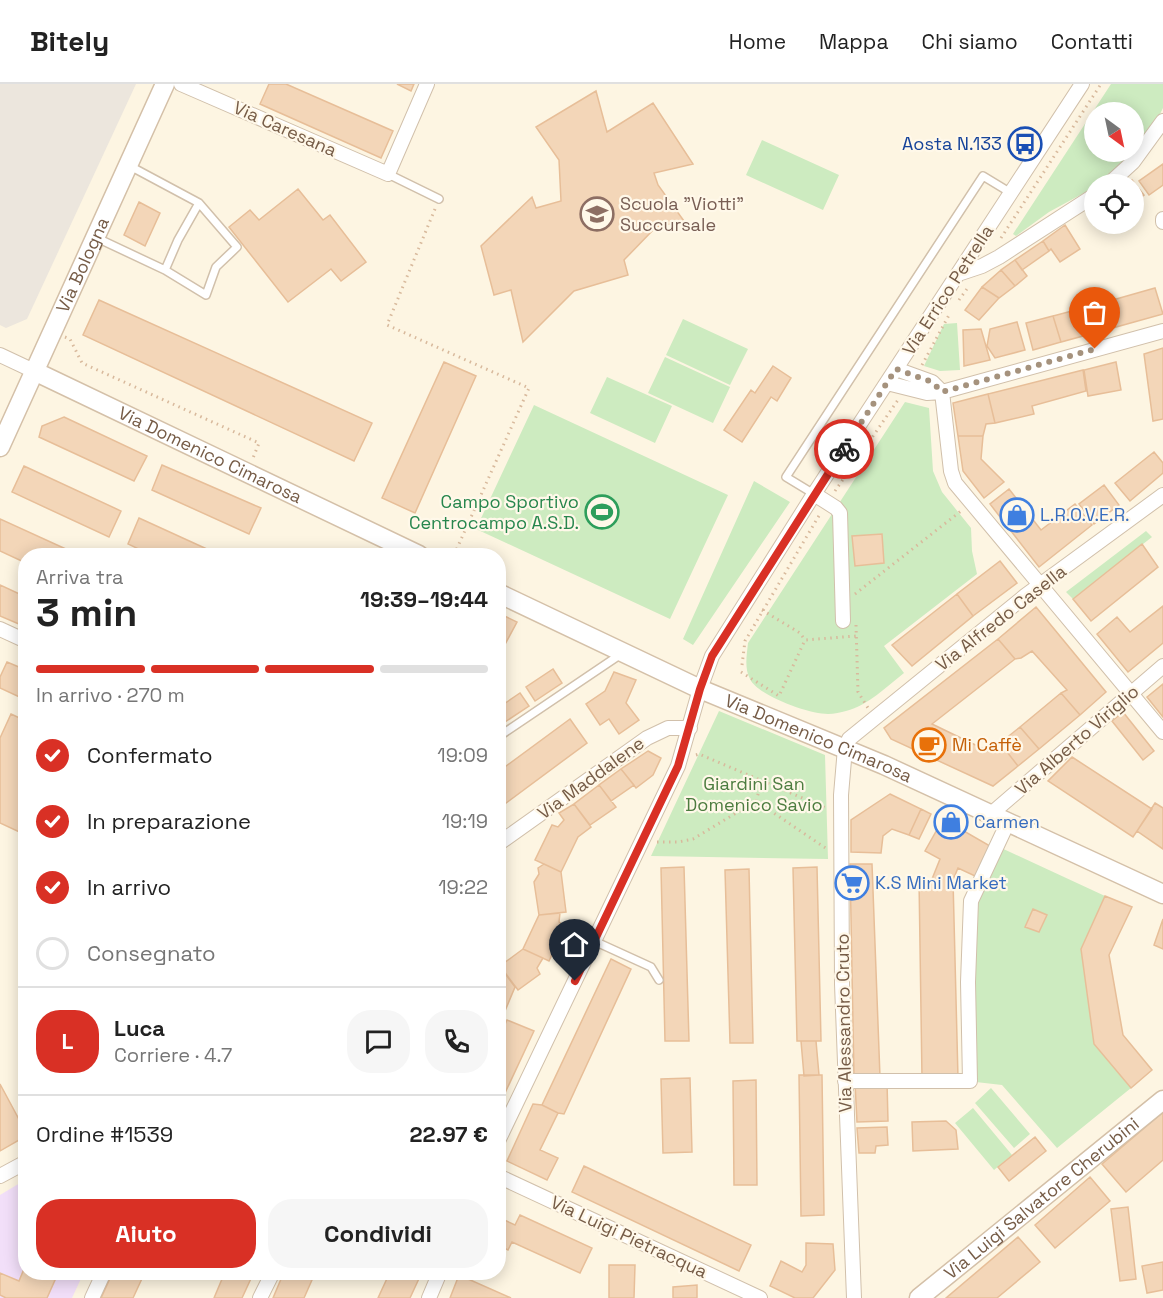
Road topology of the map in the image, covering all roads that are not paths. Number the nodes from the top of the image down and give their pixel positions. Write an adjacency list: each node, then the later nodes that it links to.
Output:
1 (165, 84): 6 (street, Via Bologna)
2 (181, 84): 7 (street, Via Caresana)
3 (427, 84): 7 (street)
4 (1082, 84): 9 (street, Via Errico Petrella)
5 (1163, 121): 8 (street)
6 (128, 165): 12 (lane); 13 (street, Via Bologna)
7 (388, 174): 10 (lane)
8 (1120, 174)
9 (1011, 193): 15 (street, Via Errico Petrella); 23 (lane)
10 (439, 199)
11 (1084, 202): 15 (street)
12 (199, 203): 14 (lane); 14 (lane)
13 (95, 237): 14 (lane); 19 (street, Via Bologna)
14 (165, 270)
15 (958, 274): 18 (street, Via Errico Petrella)
16 (1163, 331): 21 (street)
17 (0, 355): 19 (street, Via Domenico Cimarosa)
18 (896, 369): 20 (street, Via Errico Petrella); 21 (street)
19 (34, 371): 22 (street, Via Bologna); 25 (street, Via Domenico Cimarosa)
20 (886, 383): 21 (street); 23 (street, Via Errico Petrella)
21 (942, 392): 26 (street)
22 (0, 447)
23 (814, 494): 28 (street); 33 (street, Via Errico Petrella)
24 (1163, 495): 26 (street, Via Alfredo Casella)
25 (404, 548)
26 (1041, 585): 34 (street); 38 (street, Via Alfredo Casella)
27 (506, 597): 31 (street, Via Domenico Cimarosa)
28 (843, 621)
29 (0, 629): 30 (street)
30 (18, 637)
31 (623, 652): 33 (street, Via Domenico Cimarosa); 36 (lane)
32 (1163, 666): 34 (street, Via Alberto Viriglio)
33 (700, 689): 35 (street, Via Errico Petrella); 38 (street, Via Domenico Cimarosa)
34 (1132, 693): 37 (street); 39 (street, Via Alberto Viriglio)
35 (690, 728): 41 (street, Via Maddalene); 43 (street, Via Errico Petrella)
36 (506, 732)
37 (1163, 732)
38 (845, 748): 39 (street, Via Domenico Cimarosa); 45 (street, Via Alessandro Cruto)
39 (991, 814): 40 (street, Via Domenico Cimarosa)
40 (1008, 822): 42 (street, Via Domenico Cimarosa); 45 (street)
41 (506, 838)
42 (1163, 894)
43 (594, 941): 44 (lane); 47 (street, Via Errico Petrella)
44 (659, 980)
45 (845, 1081): 58 (street, Via Alessandro Cruto)
46 (1163, 1100): 59 (street, Via Luigi Salvatore Cherubini)
47 (506, 1124)
48 (18, 1166): 49 (street)
49 (0, 1176)
50 (506, 1180): 57 (street, Via Luigi Pietracqua)
51 (100, 1280): 54 (street)
52 (269, 1280): 55 (street)
53 (437, 1280): 56 (street)
54 (92, 1298)
55 (260, 1298)
56 (429, 1298)
57 (760, 1298)
58 (854, 1298)
59 (919, 1298)

